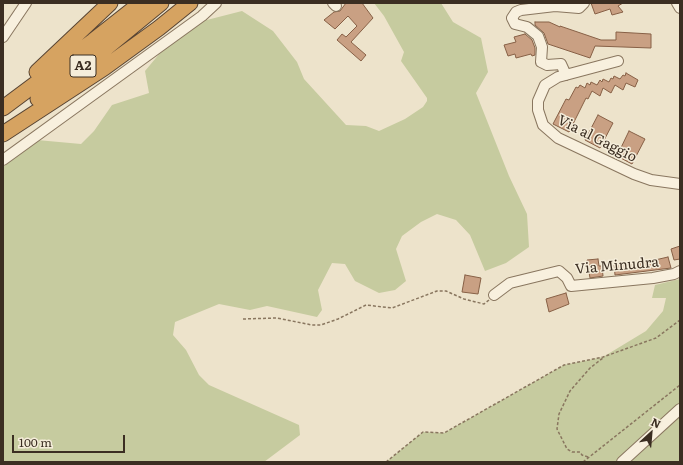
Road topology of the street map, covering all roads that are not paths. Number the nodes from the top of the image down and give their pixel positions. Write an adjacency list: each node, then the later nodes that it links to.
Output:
1 (26, 3): 10 (street)
2 (110, 3): 13 (highway)
3 (141, 3): 14 (highway, A2)
4 (161, 3): 15 (highway, A2)
5 (190, 3): 16 (highway)
6 (216, 3): 17 (street)
7 (584, 3): 12 (street)
8 (677, 3): 9 (street)
9 (680, 8)
10 (3, 37)
11 (618, 61): 12 (street, Via al Gaggio)
12 (566, 75): 18 (street, Via al Gaggio)
13 (3, 100)
14 (3, 108)
15 (3, 125)
16 (3, 134)
17 (3, 160)
18 (680, 184)
19 (680, 271): 20 (street, Via Minudra)
20 (494, 295)
21 (680, 409): 22 (street)
22 (622, 462)

